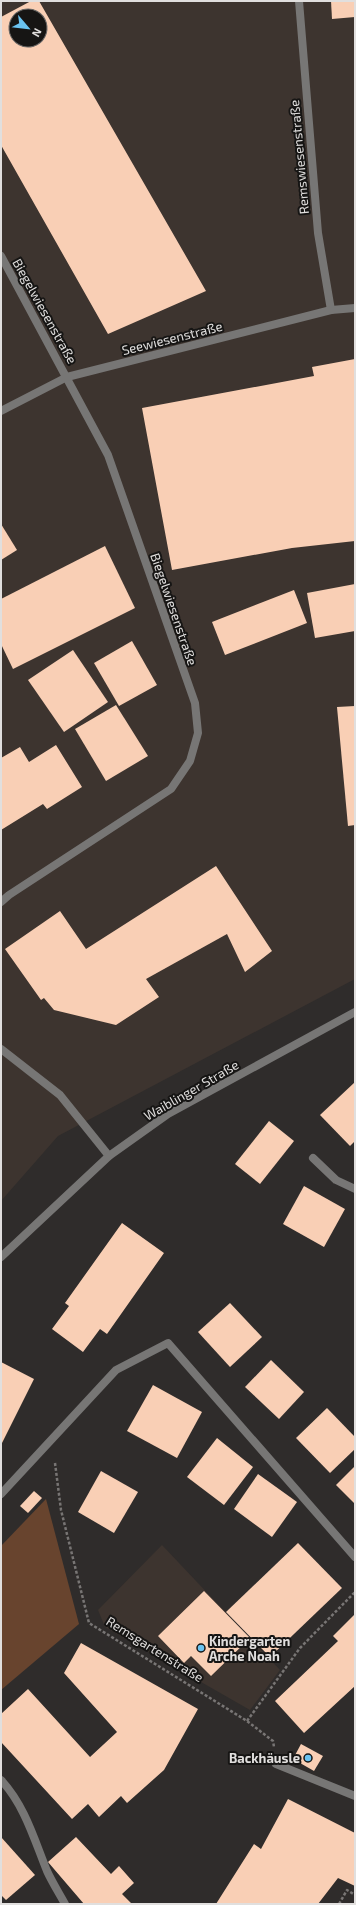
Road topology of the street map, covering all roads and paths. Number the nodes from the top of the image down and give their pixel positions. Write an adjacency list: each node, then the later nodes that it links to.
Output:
1 (298, 1): 4 (street, Remswiesenstraße)
2 (1, 256): 5 (street, Biegelwiesenstraße)
3 (355, 308): 4 (street, Seewiesenstraße)
4 (331, 310): 5 (street, Seewiesenstraße)
5 (67, 377): 6 (street, Seewiesenstraße); 7 (street, Biegelwiesenstraße)
6 (1, 411)
7 (1, 902)
8 (355, 1012): 10 (street, Waiblinger Straße)
9 (1, 1049): 10 (street)
10 (109, 1156): 13 (street, Waiblinger Straße)
11 (313, 1158): 12 (street)
12 (355, 1189)
13 (1, 1257)
14 (51, 1440): 15 (street); 16 (street); 18 (path, Remsgartenstraße)
15 (1, 1494)
16 (355, 1557)
17 (355, 1592): 18 (path)
18 (247, 1721): 19 (path, Remsgartenstraße)
19 (276, 1764): 21 (street)
20 (1, 1780): 23 (street)
21 (355, 1796)
22 (355, 1895): 24 (path)
23 (65, 1904)
24 (339, 1904)

